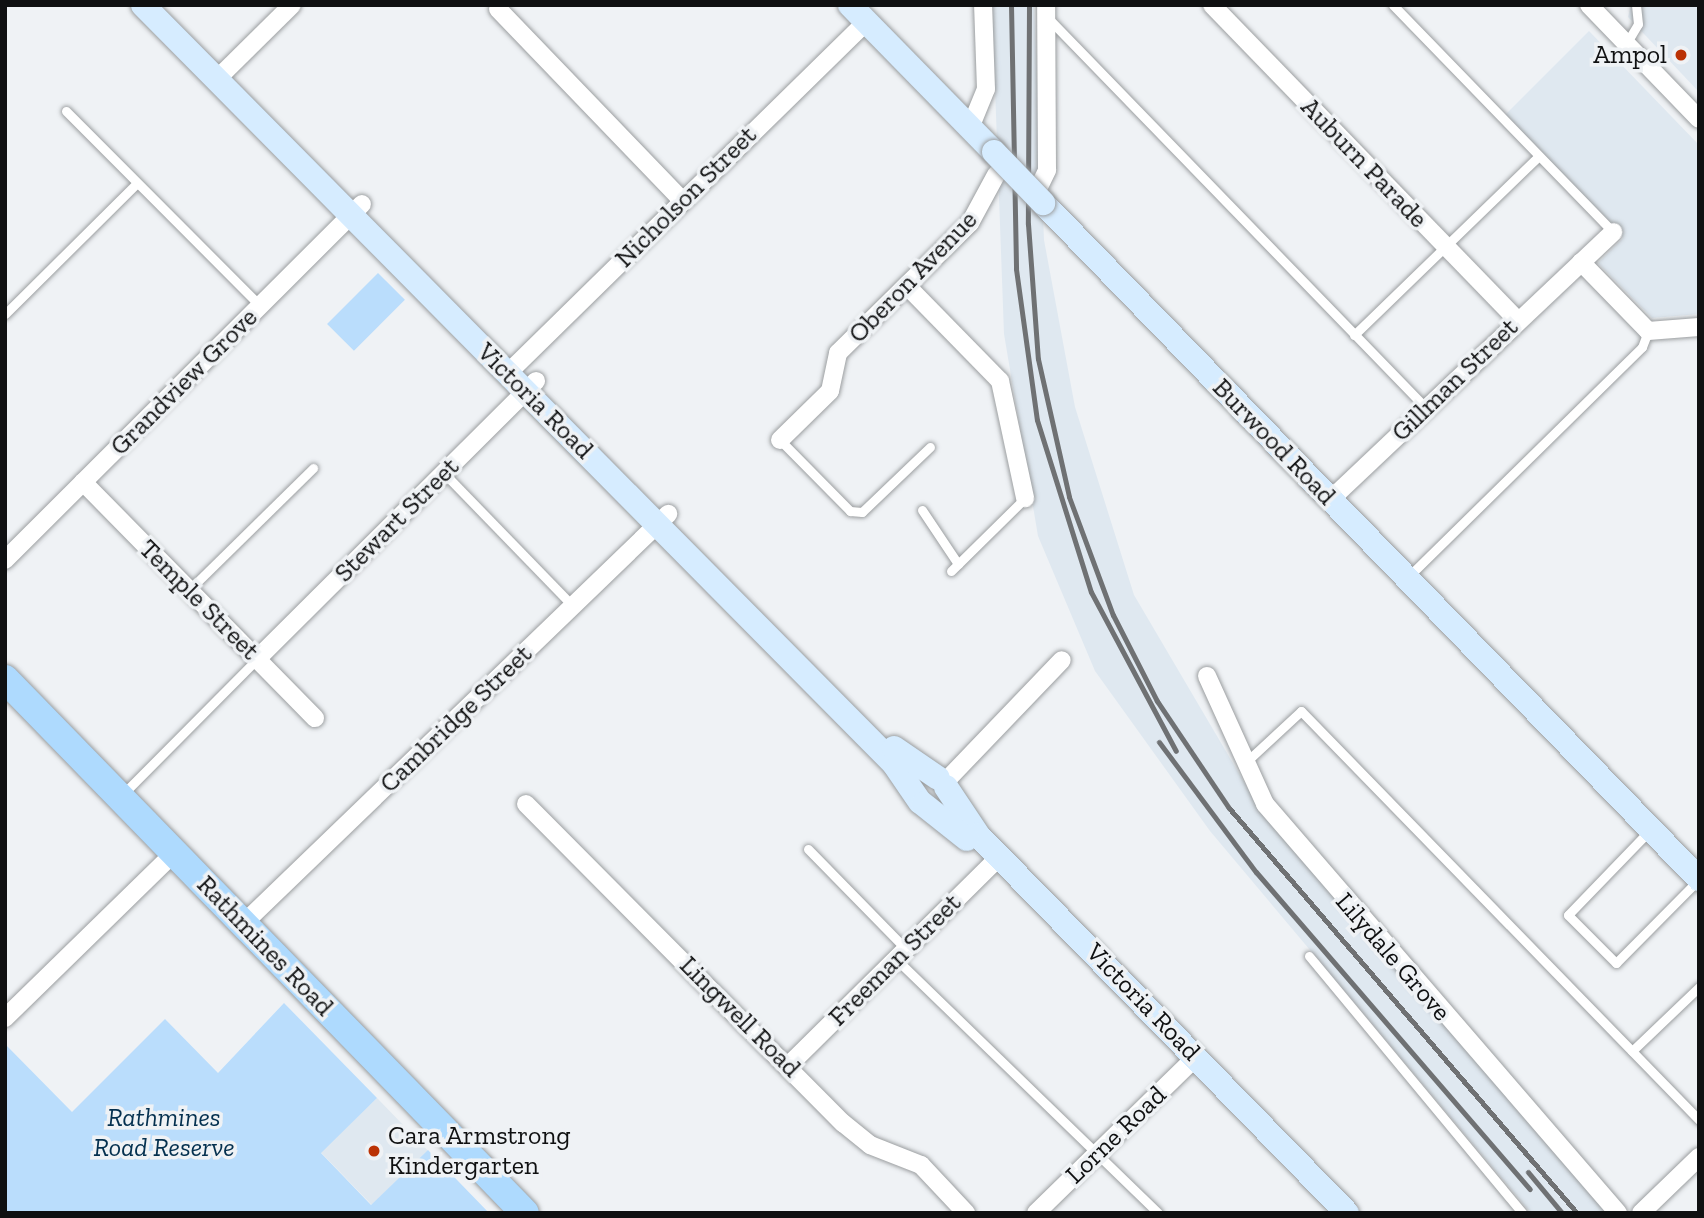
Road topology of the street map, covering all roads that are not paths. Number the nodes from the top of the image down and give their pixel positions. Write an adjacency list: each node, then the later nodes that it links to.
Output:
1 (143, 5): 13 (street, Victoria Road)
2 (166, 5): 13 (street, Victoria Road)
3 (292, 5): 13 (street)
4 (983, 5): 16 (street)
5 (1212, 5): 24 (street, Auburn Parade)
6 (1393, 5): 17 (lane)
7 (1589, 5): 12 (street)
8 (1636, 5): 12 (lane)
9 (498, 9): 21 (street)
10 (1047, 11): 20 (street); 32 (lane)
11 (858, 13): 16 (street, Burwood Road); 21 (street, Nicholson Street)
12 (1626, 44): 15 (street)
13 (223, 74): 22 (street, Victoria Road)
14 (66, 111): 19 (lane)
15 (1699, 119)
16 (971, 128): 18 (street, Burwood Road)
17 (1539, 156): 23 (lane); 24 (lane)
18 (995, 163): 20 (street, Burwood Road, bridge); 26 (street, Oberon Avenue)
19 (137, 183): 27 (lane); 28 (lane)
20 (1040, 195): 42 (street, Burwood Road)
21 (682, 200): 33 (street, Nicholson Street)
22 (356, 210): 27 (street, Grandview Grove); 33 (street, Victoria Road)
23 (1613, 232): 25 (street, Gillman Street)
24 (1445, 247): 29 (street, Auburn Parade); 32 (lane)
25 (1581, 262): 29 (street, Gillman Street); 31 (street)
26 (907, 286): 36 (street, Oberon Avenue); 41 (street)
27 (260, 306): 40 (street, Grandview Grove)
28 (5, 314)
29 (1517, 320): 35 (street, Gillman Street)
30 (1699, 327): 31 (street)
31 (1648, 331): 46 (lane)
32 (1354, 335): 35 (lane)
33 (513, 368): 34 (street, Victoria Road)
34 (531, 386): 39 (street, Stewart Street); 44 (street, Victoria Road)
35 (1426, 408): 42 (street, Gillman Street)
36 (780, 440): 37 (lane)
37 (930, 447)
38 (313, 468): 47 (lane)
39 (444, 473): 48 (lane); 49 (street, Stewart Street)
40 (83, 482): 45 (street, Grandview Grove); 47 (street, Temple Street)
41 (1026, 498): 43 (lane)
42 (1330, 500): 46 (street, Burwood Road)
43 (922, 510)
44 (663, 519): 48 (street, Cambridge Street); 53 (street, Victoria Road)
45 (5, 560)
46 (1406, 579): 60 (street, Burwood Road)
47 (190, 590): 49 (street, Temple Street)
48 (573, 606): 65 (street, Cambridge Street)
49 (257, 659): 54 (street, Temple Street); 57 (lane)
50 (1062, 660): 56 (street)
51 (1207, 676): 55 (street, Lilydale Grove)
52 (5, 679): 57 (main road, Rathmines Road)
53 (828, 689): 56 (street, Victoria Road); 58 (street, Victoria Road)
54 (315, 718)
55 (1242, 765): 70 (lane); 82 (street, Lilydale Grove)
56 (943, 783): 58 (street); 63 (street, Victoria Road)
57 (120, 797): 62 (main road, Rathmines Road)
58 (921, 803): 63 (street, Victoria Road)
59 (526, 804): 72 (street, Lingwell Road)
60 (1651, 830): 64 (street, Burwood Road); 64 (lane)
61 (808, 849): 66 (lane)
62 (174, 853): 65 (main road, Rathmines Road); 69 (street)
63 (996, 861): 66 (street, Freeman Street); 71 (street, Victoria Road)
64 (1699, 879)
65 (243, 924): 77 (main road, Rathmines Road)
66 (901, 954): 72 (street, Freeman Street); 74 (lane)
67 (1309, 957): 81 (lane)
68 (1699, 987): 70 (lane)
69 (5, 1018)
70 (1632, 1052): 73 (lane)
71 (1190, 1062): 74 (street, Lorne Road); 76 (street, Victoria Road)
72 (789, 1065): 78 (street, Lingwell Road)
73 (1699, 1120)
74 (1097, 1152): 79 (street, Lorne Road); 80 (lane)
75 (1699, 1157): 83 (street)
76 (1336, 1211)
77 (525, 1213)
78 (966, 1213)
79 (1036, 1213)
80 (1158, 1213)
81 (1522, 1213)
82 (1618, 1213)
83 (1641, 1213)

